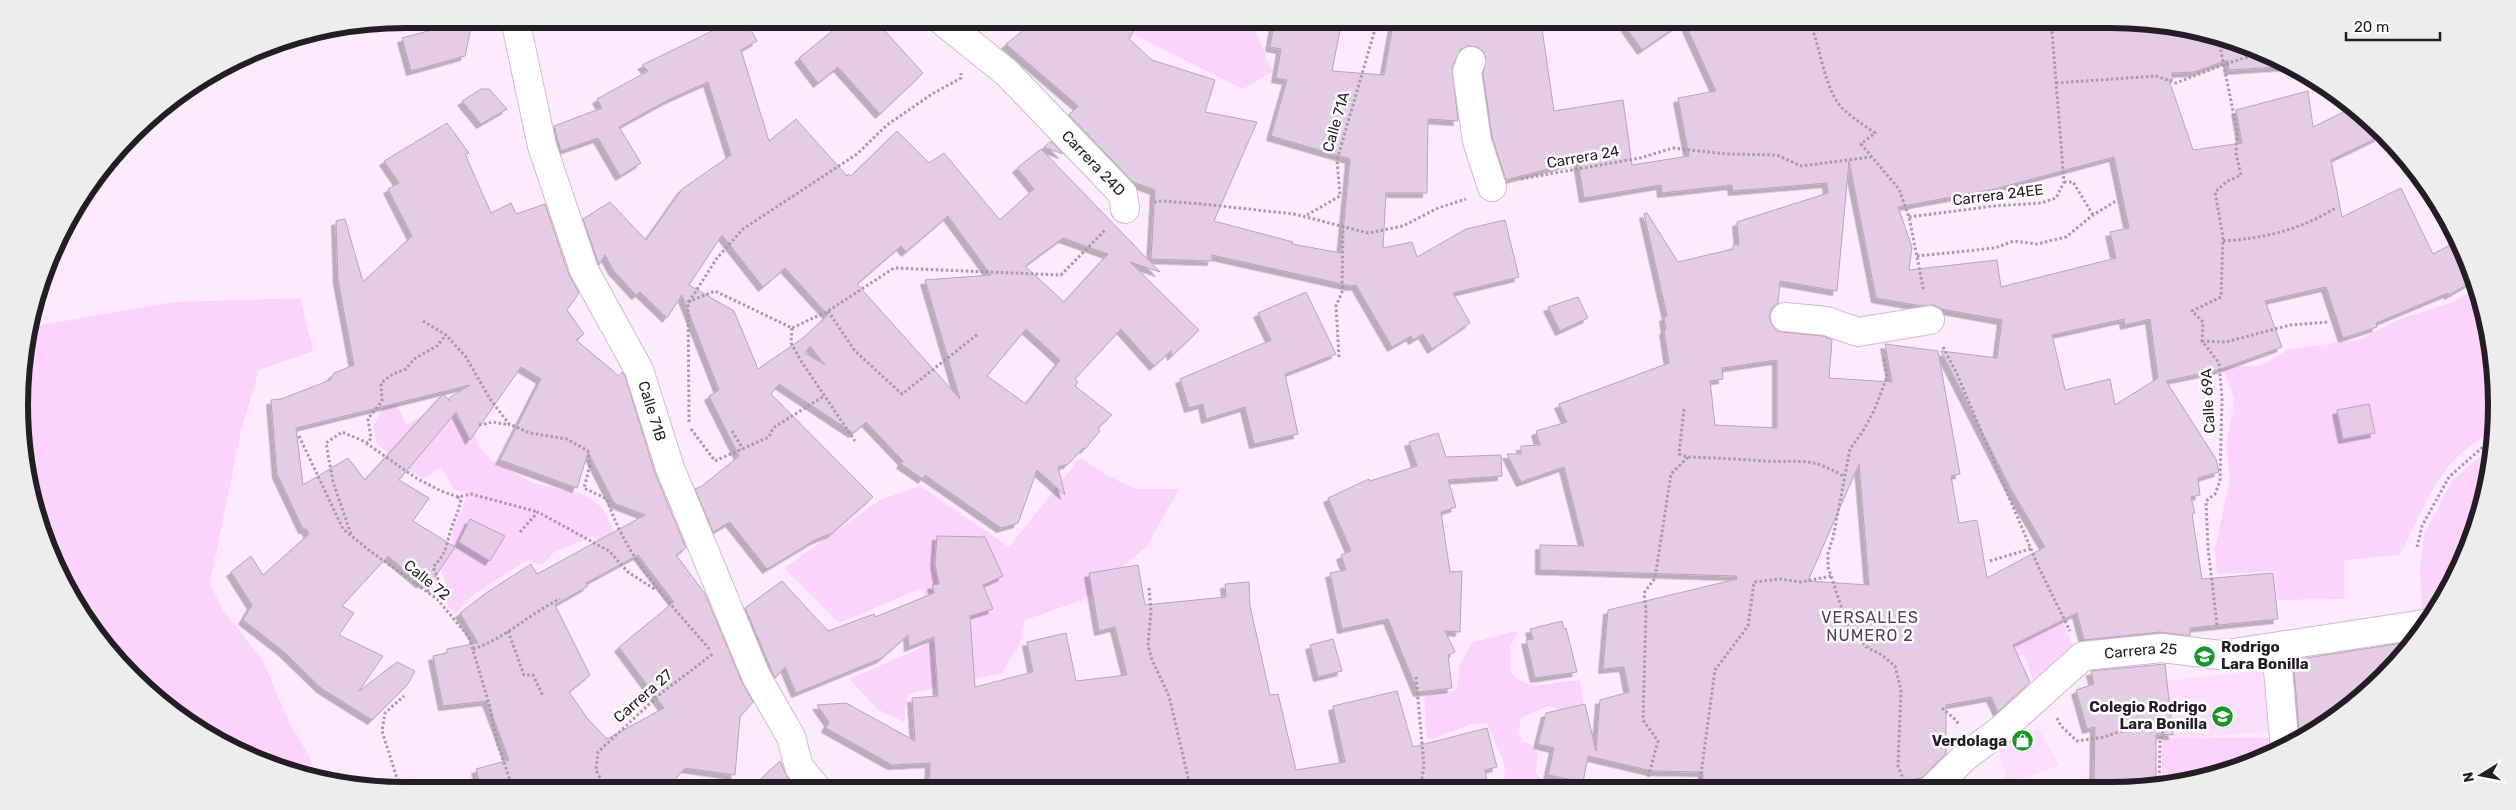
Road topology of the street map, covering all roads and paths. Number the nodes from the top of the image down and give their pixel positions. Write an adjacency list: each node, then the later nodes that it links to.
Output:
1 (517, 28): 63 (street, Calle 71B)
2 (951, 28): 16 (street, Carrera 24D)
3 (1375, 28): 18 (path, Calle 71A)
4 (2051, 28): 10 (path, Carrera 24EE)
5 (2220, 44): 8 (path, Calle 69A)
6 (2253, 55): 8 (path)
7 (1471, 61): 13 (street)
8 (2225, 64): 10 (path); 21 (path, Calle 69A)
9 (962, 70): 23 (path)
10 (2056, 83): 12 (path, Carrera 24EE)
11 (1871, 157): 13 (path, Carrera 24)
12 (2064, 182): 17 (path); 19 (path, Carrera 24EE)
13 (1492, 187): 20 (path, Carrera 24)
14 (2116, 201): 17 (path)
15 (2337, 207): 21 (path)
16 (1125, 209): 18 (path, Carrera 24D); 24 (path)
17 (2093, 215): 22 (path)
18 (1306, 216): 20 (path, Carrera 24)
19 (1909, 217)
20 (1343, 226): 34 (path)
21 (2223, 241): 33 (path, Calle 69A)
22 (1917, 256)
23 (688, 302): 29 (path); 40 (path)
24 (828, 311): 29 (path); 31 (path)
25 (1786, 317): 30 (street)
26 (1930, 320): 30 (street)
27 (423, 321): 32 (path)
28 (2328, 322): 33 (path)
29 (792, 328): 35 (path)
30 (1858, 332): 48 (path)
31 (978, 334)
32 (446, 335): 39 (path); 44 (path)
33 (2202, 341): 67 (path, Calle 69A)
34 (1339, 357)
35 (824, 396): 43 (path); 46 (path)
36 (1684, 409): 47 (path)
37 (683, 419): 40 (path)
38 (479, 425): 39 (path)
39 (513, 426): 59 (path)
40 (689, 426): 46 (path)
41 (732, 431): 46 (path)
42 (299, 436): 52 (path, Calle 72)
43 (855, 441)
44 (365, 442): 49 (path); 52 (path)
45 (2486, 444): 54 (path)
46 (743, 449)
47 (1688, 457): 48 (path); 82 (path)
48 (1843, 476): 56 (path)
49 (458, 497): 50 (path); 58 (path)
50 (538, 512): 51 (path); 59 (path)
51 (520, 532)
52 (351, 534): 58 (path, Calle 72)
53 (2033, 548): 55 (path)
54 (2417, 548)
55 (1990, 561)
56 (1831, 576): 83 (path); 84 (path)
57 (1149, 588): 80 (path)
58 (426, 591): 65 (path, Calle 72)
59 (659, 592): 66 (path)
60 (560, 599): 62 (path)
61 (2418, 625): 64 (street, Carrera 25)
62 (508, 631): 65 (path); 70 (path)
63 (738, 634): 66 (path, Carrera 27); 79 (street, Calle 71B)
64 (2276, 646): 67 (street, Carrera 25); 74 (street)
65 (473, 649): 77 (path, Calle 72)
66 (714, 653): 78 (path, Carrera 27)
67 (2221, 655): 71 (street, Carrera 25)
68 (1416, 677): 81 (path)
69 (404, 696): 76 (path)
70 (543, 696)
71 (2026, 706): 72 (path); 85 (street, Carrera 25)
72 (2124, 730)
73 (2163, 731): 75 (path)
74 (2284, 741)
75 (2160, 779)
76 (398, 782)
77 (513, 782)
78 (602, 782)
79 (811, 782)
80 (1189, 782)
81 (1421, 782)
82 (1647, 782)
83 (1700, 782)
84 (1909, 782)
85 (1927, 782)

